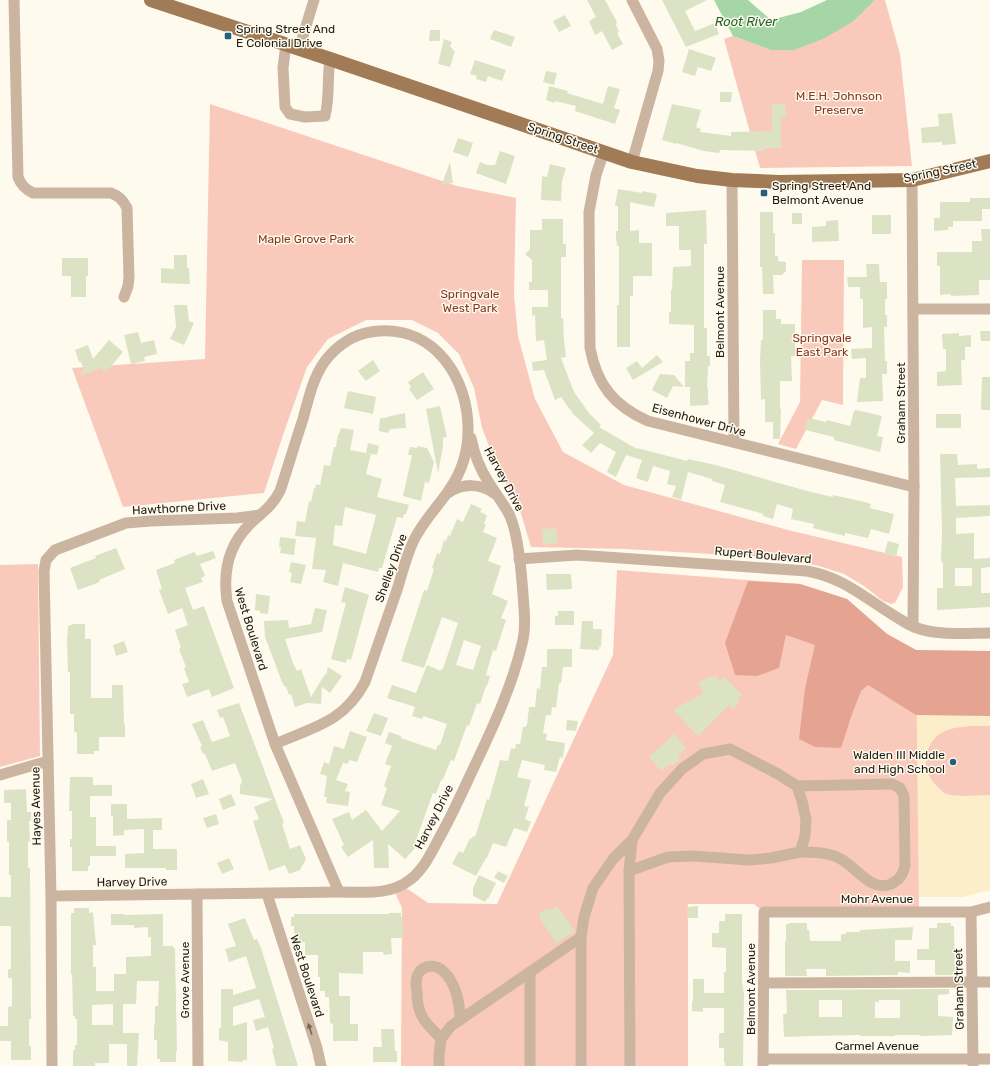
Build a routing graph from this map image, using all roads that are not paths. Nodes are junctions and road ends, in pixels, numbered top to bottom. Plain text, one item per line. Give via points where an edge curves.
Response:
1 (14, 0) edge
2 (151, 0) edge
3 (314, 0) edge
4 (632, 0) edge
5 (292, 47) junction
6 (330, 59) junction
7 (604, 152) junction
8 (990, 161) edge
9 (632, 162) junction
10 (732, 180) junction
11 (912, 180) junction
12 (124, 298) dead end
13 (913, 309) junction
14 (990, 309) edge
15 (432, 346) joint
16 (468, 422) junction
17 (734, 442) junction
18 (914, 487) junction
19 (444, 498) junction
20 (500, 499) junction
21 (260, 515) junction
22 (55, 550) joint
23 (519, 559) junction
24 (913, 626) junction
25 (990, 633) edge
26 (275, 744) junction
27 (48, 761) junction
28 (0, 775) edge
29 (797, 786) junction
30 (632, 840) junction
31 (800, 852) junction
32 (629, 871) junction
33 (339, 892) junction
34 (197, 894) junction
35 (267, 894) junction
36 (51, 896) junction
37 (990, 907) edge
38 (764, 912) joint
39 (971, 912) junction
40 (581, 937) junction
41 (530, 973) junction
42 (972, 982) junction
43 (990, 982) edge
44 (764, 983) junction
45 (460, 1020) junction
46 (441, 1039) junction
47 (990, 1059) edge
48 (763, 1062) edge
49 (973, 1062) edge
50 (52, 1066) edge
51 (198, 1066) edge
52 (321, 1066) edge
53 (439, 1066) edge
54 (530, 1066) edge
55 (580, 1066) edge
56 (630, 1066) edge

1 - 12 street via 18,177 26,190 33,192 111,193 123,201 126,208 128,277
2 - 5 main road, Spring Street
3 - 5 street
4 - 9 street via 655,45 659,61
5 - 6 main road, Spring Street
5 - 6 street via 283,68 284,107 290,114 325,116 328,105
6 - 7 main road, Spring Street
7 - 9 main road, Spring Street
7 - 17 street, Eisenhower Drive via 591,197 589,228 590,348 598,377 616,401 634,415 648,421
8 - 11 main road, Spring Street
9 - 10 main road, Spring Street via 697,176
10 - 11 main road, Spring Street
10 - 17 street, Belmont Avenue
11 - 13 street, Graham Street
13 - 14 street
13 - 18 street, Graham Street
15 - 16 street, Shelley Drive via 451,367 459,382
15 - 21 street, West Boulevard via 413,336 387,330 361,334 338,347 329,356 312,387 280,491 274,503
16 - 19 street, Shelley Drive via 467,449 462,467
16 - 20 street, Harvey Drive via 477,459
17 - 18 street, Eisenhower Drive
18 - 24 street, Graham Street
19 - 20 street via 457,488 469,486 485,488
19 - 26 street, Shelley Drive via 424,522 412,544 359,694 350,705 329,721
20 - 23 street, Harvey Drive via 513,524
21 - 22 street, Hawthorne Drive via 126,523
21 - 26 street, West Boulevard via 240,535 233,547 225,574 225,587 227,601
22 - 27 street, Hayes Avenue via 46,560 44,571
23 - 24 street, Rupert Boulevard via 577,555 807,571 846,584
23 - 33 street, Harvey Drive via 525,615 522,644 497,716 451,815 418,872 402,885 377,893
24 - 25 street, Rupert Boulevard via 932,632
26 - 33 street, West Boulevard
27 - 28 street
27 - 36 street, Hayes Avenue
29 - 30 street via 730,749 704,754 682,769 660,793
29 - 31 street via 806,820
29 - 31 street via 892,784 900,788 904,796 905,865 903,876 897,881 884,886 875,885 838,857 826,853
30 - 32 street
30 - 40 street via 613,859 593,888
31 - 32 street via 750,860 668,857
32 - 56 street
33 - 35 street, Harvey Drive
34 - 35 street, Harvey Drive
34 - 36 street, Harvey Drive
34 - 51 street, Grove Avenue
52 -> 35 street, West Boulevard
36 - 50 street, Hayes Avenue
37 - 39 street, Mohr Avenue
38 - 39 street, Mohr Avenue
38 - 44 street, Belmont Avenue
39 - 42 street, Graham Street
40 - 41 street
40 - 55 street
41 - 45 street
41 - 54 street
42 - 43 street
42 - 44 street
42 - 49 street, Graham Street
44 - 48 street, Belmont Avenue
45 - 46 street via 451,1026
45 - 46 street via 460,1008 452,982 443,970 433,966 426,967 418,974 417,998 421,1015
46 - 53 street
47 - 49 street, Carmel Avenue
48 - 49 street, Carmel Avenue

